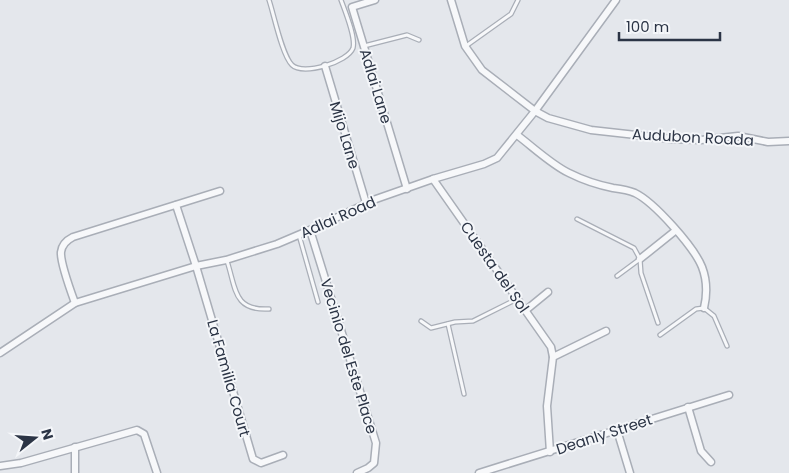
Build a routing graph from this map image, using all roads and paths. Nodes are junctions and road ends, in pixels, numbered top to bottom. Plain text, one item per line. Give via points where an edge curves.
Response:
1 (269, 0) edge
2 (341, 0) edge
3 (376, 0) edge
4 (450, 0) edge
5 (518, 0) edge
6 (616, 0) edge
7 (419, 40) dead end
8 (364, 46) junction
9 (465, 46) junction
10 (325, 66) junction
11 (535, 111) junction
12 (517, 134) junction
13 (789, 141) edge
14 (433, 179) junction
15 (407, 188) junction
16 (220, 191) dead end
17 (366, 204) junction
18 (176, 205) junction
19 (577, 219) dead end
20 (310, 230) junction
21 (675, 231) junction
22 (299, 235) junction
23 (640, 259) junction
24 (226, 260) junction
25 (196, 266) junction
26 (617, 276) dead end
27 (548, 292) dead end
28 (517, 299) junction
29 (318, 302) dead end
30 (75, 303) junction
31 (704, 308) junction
32 (269, 309) dead end
33 (526, 310) junction
34 (421, 321) dead end
35 (658, 323) dead end
36 (448, 324) junction
37 (606, 332) dead end
38 (660, 335) dead end
39 (727, 346) dead end
40 (0, 353) edge
41 (553, 356) junction
42 (464, 394) dead end
43 (728, 396) dead end
44 (688, 407) junction
45 (617, 430) junction
46 (75, 447) junction
47 (550, 452) junction
48 (283, 455) dead end
49 (710, 462) dead end
50 (0, 466) edge
51 (74, 473) edge
52 (157, 473) edge
53 (357, 473) edge
54 (479, 473) edge
55 (630, 473) edge

1 - 10 lane via 291,65 304,70
2 - 10 lane via 354,46 351,52
3 - 8 street, Adlai Lane via 352,8
4 - 9 street, Audubon Roada
5 - 9 lane via 511,14
6 - 11 street, Adlai Road
7 - 8 lane via 407,35
8 - 15 street, Adlai Lane
9 - 11 street, Audubon Roada via 482,70
10 - 17 street, Mijo Lane
11 - 12 street, Adlai Road
11 - 13 street, Audubon Roada via 591,130 672,139 738,136 768,142
12 - 14 street, Adlai Road via 497,158
12 - 21 street via 567,172 646,199
14 - 15 street, Adlai Road
14 - 28 street, Cuesta del Sol
15 - 17 street, Adlai Road
16 - 18 street
17 - 20 street, Adlai Road
18 - 25 street
18 - 30 street via 68,240 63,245 61,256
19 - 23 lane via 634,248
20 - 22 street, Adlai Road
20 - 53 street, Vecinio del Este Place via 376,443 374,463
21 - 23 street
21 - 31 street via 702,267
22 - 24 street, Adlai Road
22 - 29 lane
23 - 26 lane
23 - 35 lane via 641,273
24 - 25 street, Adlai Road
24 - 32 lane via 240,301 254,309
25 - 30 street, Adlai Road
25 - 48 street, La Familia Court via 253,458 261,464
27 - 33 street
28 - 33 street, Cuesta del Sol
28 - 36 lane via 473,321
30 - 40 street, Adlai Road
31 - 38 lane via 696,309
31 - 39 lane via 714,316
33 - 41 street, Cuesta del Sol via 551,347
34 - 36 lane via 431,328
36 - 42 lane
37 - 41 street
41 - 47 street via 547,406
43 - 44 street, Deanly Street
44 - 45 street, Deanly Street
44 - 49 street via 702,451
45 - 47 street, Deanly Street
45 - 55 street
46 - 50 street
46 - 51 street
46 - 52 street via 137,430 144,434
47 - 54 street, Deanly Street

